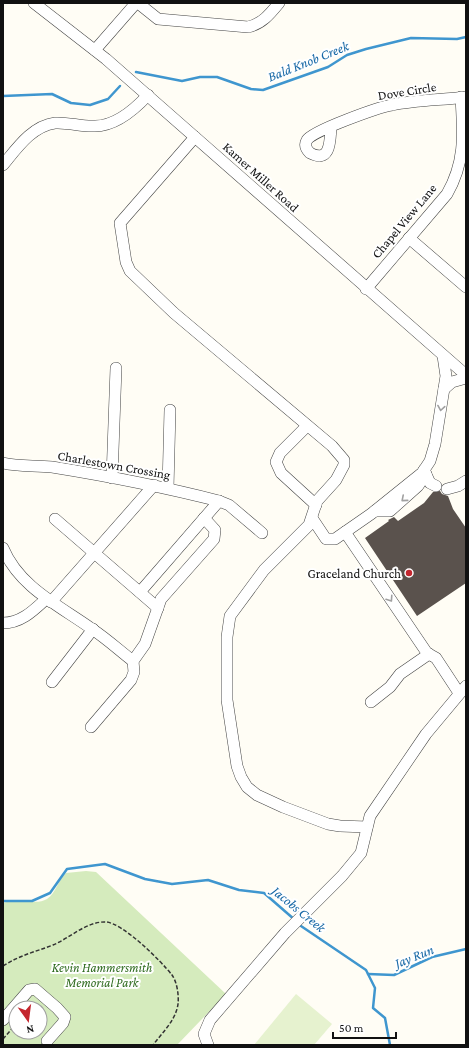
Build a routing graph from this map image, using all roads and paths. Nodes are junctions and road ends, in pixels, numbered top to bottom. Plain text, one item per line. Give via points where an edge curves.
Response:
1 (34, 3) edge
2 (137, 3) edge
3 (279, 3) edge
4 (95, 50) junction
5 (148, 95) junction
6 (464, 97) edge
7 (331, 127) dead end
8 (195, 137) junction
9 (463, 164) edge
10 (3, 165) edge
11 (409, 238) junction
12 (466, 286) edge
13 (366, 289) junction
14 (443, 356) junction
15 (116, 368) dead end
16 (466, 377) edge
17 (444, 388) junction
18 (170, 410) dead end
19 (307, 426) junction
20 (4, 467) edge
21 (425, 472) junction
22 (112, 478) junction
23 (466, 481) edge
24 (154, 485) junction
25 (168, 488) junction
26 (219, 501) junction
27 (314, 510) junction
28 (204, 518) junction
29 (55, 519) dead end
30 (345, 532) junction
31 (262, 533) dead end
32 (4, 554) edge
33 (95, 554) junction
34 (140, 592) junction
35 (48, 600) junction
36 (158, 608) junction
37 (3, 623) edge
38 (93, 629) junction
39 (426, 650) junction
40 (133, 661) junction
41 (52, 682) dead end
42 (462, 689) edge
43 (371, 702) dead end
44 (91, 727) dead end
45 (367, 827) junction
46 (3, 966) edge
47 (3, 1020) edge
48 (47, 1041) dead end
49 (153, 1045) edge
50 (208, 1045) edge

1 - 4 street, Kamer Miller Road
2 - 3 street via 158,19 248,27 256,25
2 - 4 street
4 - 5 street, Kamer Miller Road
5 - 8 street, Kamer Miller Road
5 - 10 street via 138,106 102,126 55,123 41,128 29,135
6 - 7 street, Dove Circle via 393,104
6 - 9 street, Chapel View Lane
8 - 13 street, Kamer Miller Road
8 - 19 street via 120,223 126,262 130,271 174,313
9 - 11 street, Chapel View Lane via 447,194
11 - 12 street
11 - 13 street, Chapel View Lane
13 - 14 street, Kamer Miller Road
14 - 16 street, Kamer Miller Road
14 - 17 street via 446,376
15 - 22 street
16 - 17 street
17 -> 21 street via 435,444
18 - 25 street
19 - 27 street via 280,453 276,462 281,473
19 - 27 street via 340,453 344,460 336,480
20 - 22 street, Charlestown Crossing via 50,467
21 - 23 street via 430,483 442,488 458,486
21 -> 30 street
22 - 24 street, Charlestown Crossing
24 - 25 street, Charlestown Crossing
24 - 33 street
25 - 26 street, Charlestown Crossing
26 - 28 street
26 - 31 street, Charlestown Crossing via 229,505
27 - 30 street via 326,539 335,538
27 - 45 street via 308,525 264,570 230,616 227,637 227,700 234,751 241,777 257,795 328,824
28 - 34 street
28 - 36 street via 215,530 214,538 161,599
29 - 33 street
30 -> 39 street
32 - 35 street via 18,572
33 - 34 street
33 - 35 street
34 - 36 street
35 - 37 street via 31,614 13,623
35 - 38 street
36 - 40 street via 145,644
38 - 40 street
38 - 41 street
39 - 42 street
39 - 43 street via 390,687
40 - 44 street via 134,672 131,680
42 - 45 street via 426,734 370,816
45 - 50 street via 361,853 293,925 210,1020 204,1034
46 - 49 path via 17,957 54,945 95,924 106,922 121,928 172,974 177,986 177,1010
47 - 48 street via 29,990 35,990 65,1017

